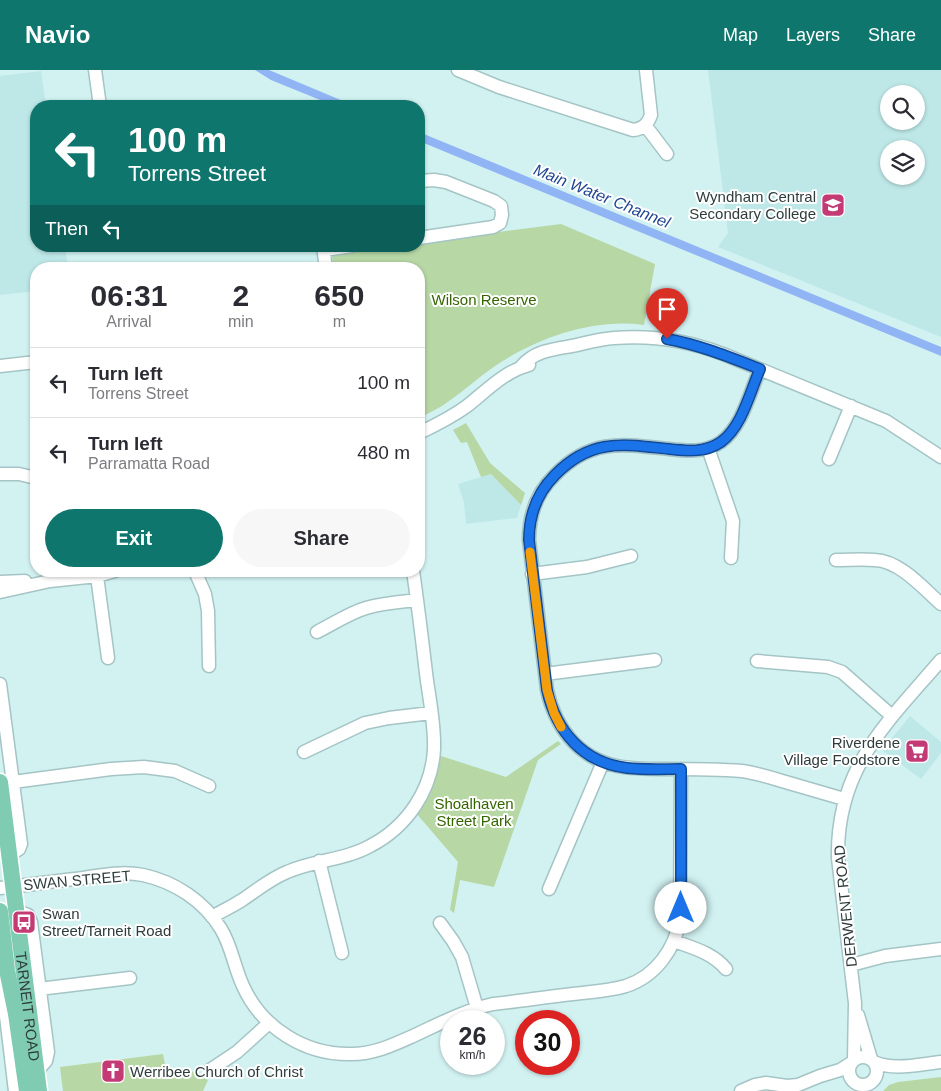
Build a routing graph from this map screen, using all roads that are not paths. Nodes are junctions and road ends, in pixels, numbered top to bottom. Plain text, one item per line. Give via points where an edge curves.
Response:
1 (94, 70) edge
2 (458, 70) edge
3 (646, 70) edge
4 (99, 100) edge
5 (645, 125) junction
6 (667, 154) dead end
7 (425, 180) edge
8 (425, 237) edge
9 (30, 363) edge
10 (0, 366) edge
11 (760, 369) junction
12 (852, 406) junction
13 (425, 430) edge
14 (708, 448) junction
15 (941, 457) edge
16 (829, 460) dead end
17 (0, 474) edge
18 (30, 477) edge
19 (631, 556) dead end
20 (731, 558) dead end
21 (836, 560) dead end
22 (532, 574) junction
23 (88, 577) edge
24 (97, 577) edge
25 (198, 577) edge
26 (415, 577) edge
27 (50, 581) junction
28 (0, 582) edge
29 (0, 592) edge
30 (417, 600) junction
31 (941, 604) edge
32 (317, 632) dead end
33 (108, 658) dead end
34 (654, 660) dead end
35 (756, 661) dead end
36 (940, 664) edge
37 (209, 666) dead end
38 (544, 674) junction
39 (0, 684) edge
40 (431, 713) junction
41 (892, 716) junction
42 (304, 752) dead end
43 (603, 762) junction
44 (681, 769) junction
45 (6, 782) edge
46 (209, 786) dead end
47 (844, 798) junction
48 (319, 861) junction
49 (7, 887) edge
50 (549, 889) dead end
51 (17, 913) junction
52 (1, 918) edge
53 (215, 921) junction
54 (440, 923) dead end
55 (674, 941) junction
56 (941, 949) edge
57 (342, 953) dead end
58 (850, 960) junction
59 (726, 969) dead end
60 (130, 978) dead end
61 (0, 989) edge
62 (39, 989) junction
63 (855, 1003) junction
64 (478, 1008) junction
65 (269, 1023) junction
66 (873, 1060) junction
67 (852, 1062) junction
68 (941, 1062) edge
69 (902, 1066) junction
70 (37, 1070) junction
71 (210, 1070) dead end
72 (830, 1074) junction
73 (856, 1084) edge
74 (873, 1084) edge
75 (15, 1091) edge
76 (27, 1091) edge
77 (39, 1091) edge
78 (741, 1091) edge

1 - 4 street
2 - 5 street via 626,129 637,130
3 - 5 street via 651,111
5 - 6 street
7 - 8 street via 446,182 494,200 502,214 500,223 493,227
9 - 10 street
11 - 12 street
11 - 13 street via 713,350 667,339 614,338 536,354 467,405
11 - 14 street via 736,426 726,438
12 - 15 street via 886,421
12 - 16 street
14 - 20 street via 733,520
14 - 22 street via 689,451 613,445 584,454 567,464 546,485 532,512 529,540
17 - 18 street
19 - 22 street via 587,567
21 - 31 street via 876,560 891,564
22 - 38 street
23 - 27 street
24 - 33 street
25 - 37 street via 208,611
26 - 30 street
27 - 28 street
27 - 29 street
30 - 32 street via 365,608
30 - 40 street
34 - 38 street
35 - 41 street via 828,667 842,672
36 - 41 street, DERWENT ROAD
38 - 43 street via 550,703 562,728 580,748
39 - 45 street, TARNEIT ROAD
40 - 42 street via 365,723
40 - 48 street via 433,758 424,788 412,811 392,832 369,847
41 - 47 street, DERWENT ROAD via 871,742
43 - 44 street via 626,768
43 - 50 street
44 - 47 street via 751,772
44 - 55 street, SWAN STREET via 681,908
45 - 46 street via 144,767 175,771
45 - 49 main road, TARNEIT ROAD
47 - 58 street, DERWENT ROAD via 838,858
48 - 53 street via 275,878
48 - 57 street
49 - 51 main road, TARNEIT ROAD
49 - 53 street, SWAN STREET via 116,874 141,875 182,890
51 - 52 street
51 - 62 street, TARNEIT ROAD via 24,913 30,918
51 - 70 main road, TARNEIT ROAD
52 - 76 main road, TARNEIT ROAD
53 - 65 street, SWAN STREET via 229,945 246,993
54 - 64 street via 462,957
55 - 59 street via 709,955
55 - 64 street, SWAN STREET via 654,970 625,986
56 - 58 street
58 - 63 street, DERWENT ROAD
60 - 62 street
61 - 75 street
62 - 70 street, TARNEIT ROAD via 48,1052 46,1061
63 - 66 street, DERWENT ROAD
63 - 67 street, DERWENT ROAD
64 - 65 street, SWAN STREET via 384,1048 354,1054 304,1046
65 - 71 street via 238,1052
66 - 67 street via 862,1056
66 - 69 street via 882,1065
66 - 74 street via 877,1070
67 - 72 street
67 - 73 street via 849,1072
68 - 69 street
69 - 74 street via 884,1073
70 - 77 main road, TARNEIT ROAD
72 - 73 street via 840,1075
72 - 78 street via 798,1085 760,1084
73 - 74 street

